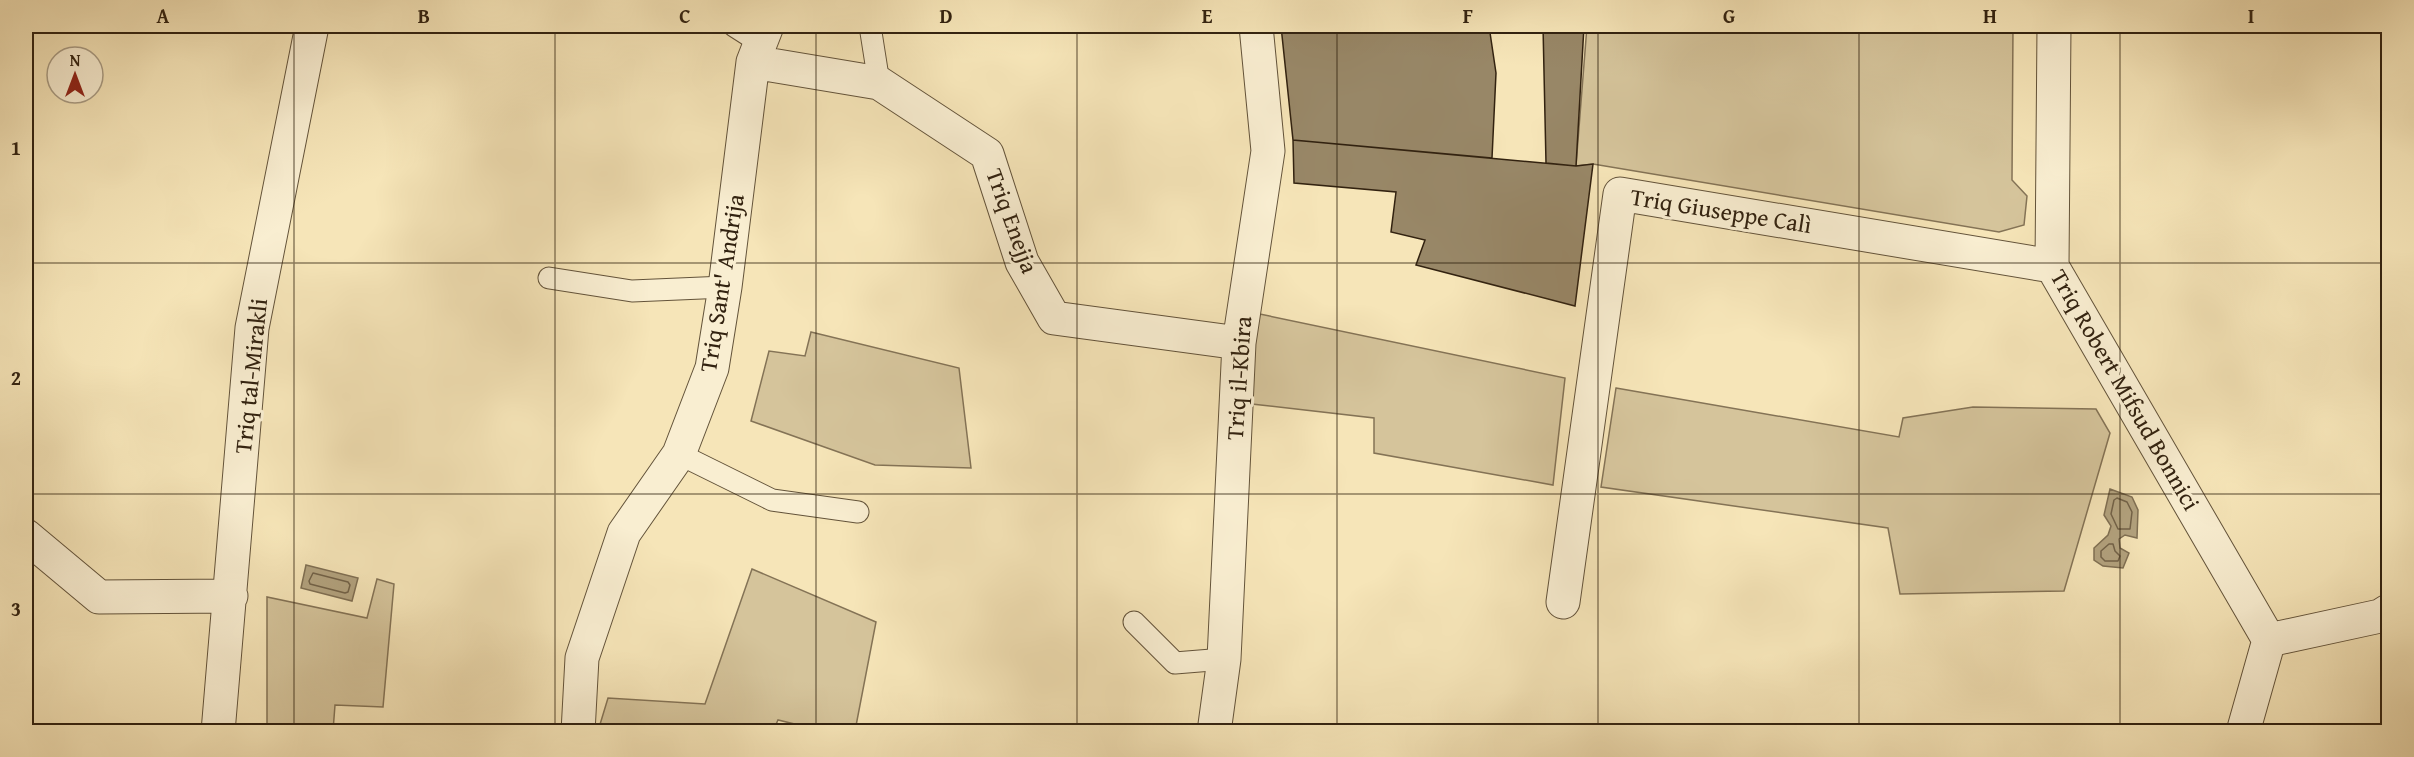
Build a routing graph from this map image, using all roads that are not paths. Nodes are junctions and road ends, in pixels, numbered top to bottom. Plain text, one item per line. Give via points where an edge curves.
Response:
1 (312, 26) edge
2 (870, 26) edge
3 (1256, 26) edge
4 (2054, 26) edge
5 (753, 39) edge
6 (879, 83) junction
7 (2052, 266) junction
8 (549, 278) dead end
9 (725, 287) junction
10 (1239, 343) junction
11 (679, 454) junction
12 (858, 512) dead end
13 (26, 536) edge
14 (231, 596) junction
15 (1563, 602) dead end
16 (2388, 611) edge
17 (1134, 622) dead end
18 (2269, 640) junction
19 (1224, 659) junction
20 (218, 732) edge
21 (578, 732) edge
22 (1214, 732) edge
23 (2243, 732) edge

1 - 14 street, Triq tal-Mirakli via 252,327
2 - 6 lane
3 - 10 street, Triq il-Kbira via 1268,151
4 - 7 street, Triq Robert Mifsud Bonnici
5 - 6 street, Triq Enejja
5 - 9 street, Triq Sant' Andrija
6 - 10 street, Triq Enejja via 987,154 1022,261 1054,318
7 - 15 street, Triq Giuseppe Calì via 1620,194
7 - 18 street, Triq Robert Mifsud Bonnici
8 - 9 lane via 632,291
9 - 11 street, Triq Sant' Andrija via 712,368
10 - 19 street, Triq il-Kbira
11 - 12 lane via 772,500
11 - 21 street, Triq Sant' Andrija via 624,533 582,658
13 - 14 street via 99,597
14 - 20 street, Triq tal-Mirakli
16 - 18 street
17 - 19 lane via 1175,663
18 - 23 street
19 - 22 street, Triq il-Kbira

